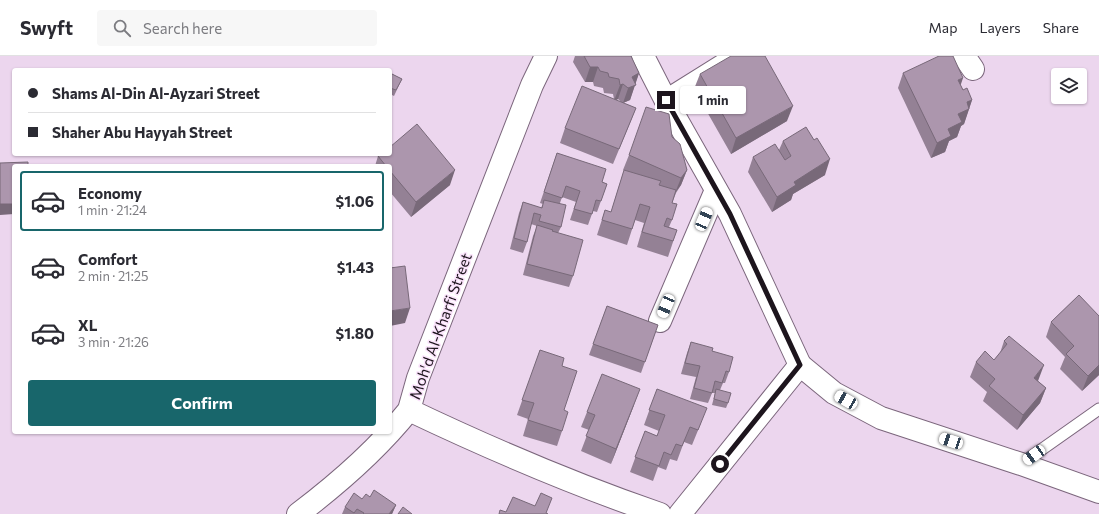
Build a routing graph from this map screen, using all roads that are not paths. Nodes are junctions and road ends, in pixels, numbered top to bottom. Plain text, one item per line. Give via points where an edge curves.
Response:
1 (546, 56) edge
2 (643, 56) edge
3 (738, 56) edge
4 (666, 100) junction
5 (716, 190) junction
6 (660, 321) dead end
7 (800, 365) junction
8 (1099, 409) edge
9 (409, 410) junction
10 (392, 431) edge
11 (390, 434) edge
12 (1021, 464) junction
13 (1099, 492) edge
14 (298, 514) edge
15 (660, 514) edge
16 (680, 514) edge

1 - 9 street, Moh'd Al-Kharfi Street via 532,85 418,378
2 - 4 street
3 - 4 street
4 - 5 street
5 - 6 street
5 - 7 street via 730,214
7 - 12 street via 834,393 881,418
7 - 16 street
8 - 12 lane
9 - 10 street
9 - 15 street, Moh'd Al-Kharfi Street via 478,442
11 - 14 street via 332,489
12 - 13 street

